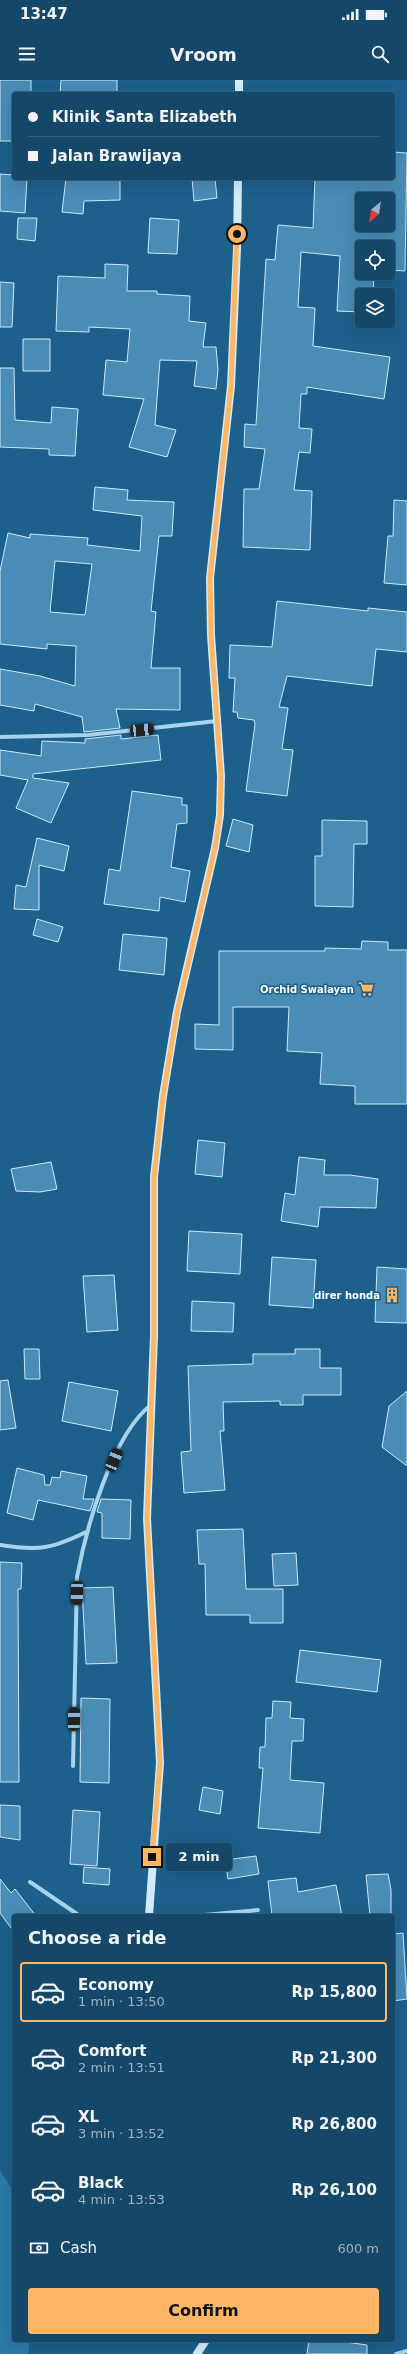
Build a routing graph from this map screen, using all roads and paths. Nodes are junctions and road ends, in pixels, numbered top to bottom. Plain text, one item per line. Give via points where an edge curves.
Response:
1 (239, 80) edge
2 (239, 92) edge
3 (238, 180) edge
4 (217, 721) junction
5 (0, 737) edge
6 (152, 1404) junction
7 (88, 1531) junction
8 (0, 1545) edge
9 (73, 1766) dead end
10 (30, 1882) dead end
11 (258, 1910) dead end
12 (77, 1914) edge
13 (149, 1914) edge
14 (215, 1914) edge
15 (205, 2342) edge
16 (407, 2351) edge
17 (198, 2354) edge
18 (396, 2354) edge

1 - 2 street
3 - 4 street via 231,386 210,578
4 - 5 street via 88,735
4 - 6 street via 221,776 220,815 215,848 176,1018 163,1096 155,1170
6 - 7 street via 132,1424 119,1447 93,1510
6 - 13 street via 147,1518 160,1763
7 - 8 street via 59,1545 27,1549
7 - 9 street via 77,1577
10 - 12 street
11 - 14 street
15 - 17 street
16 - 18 street

